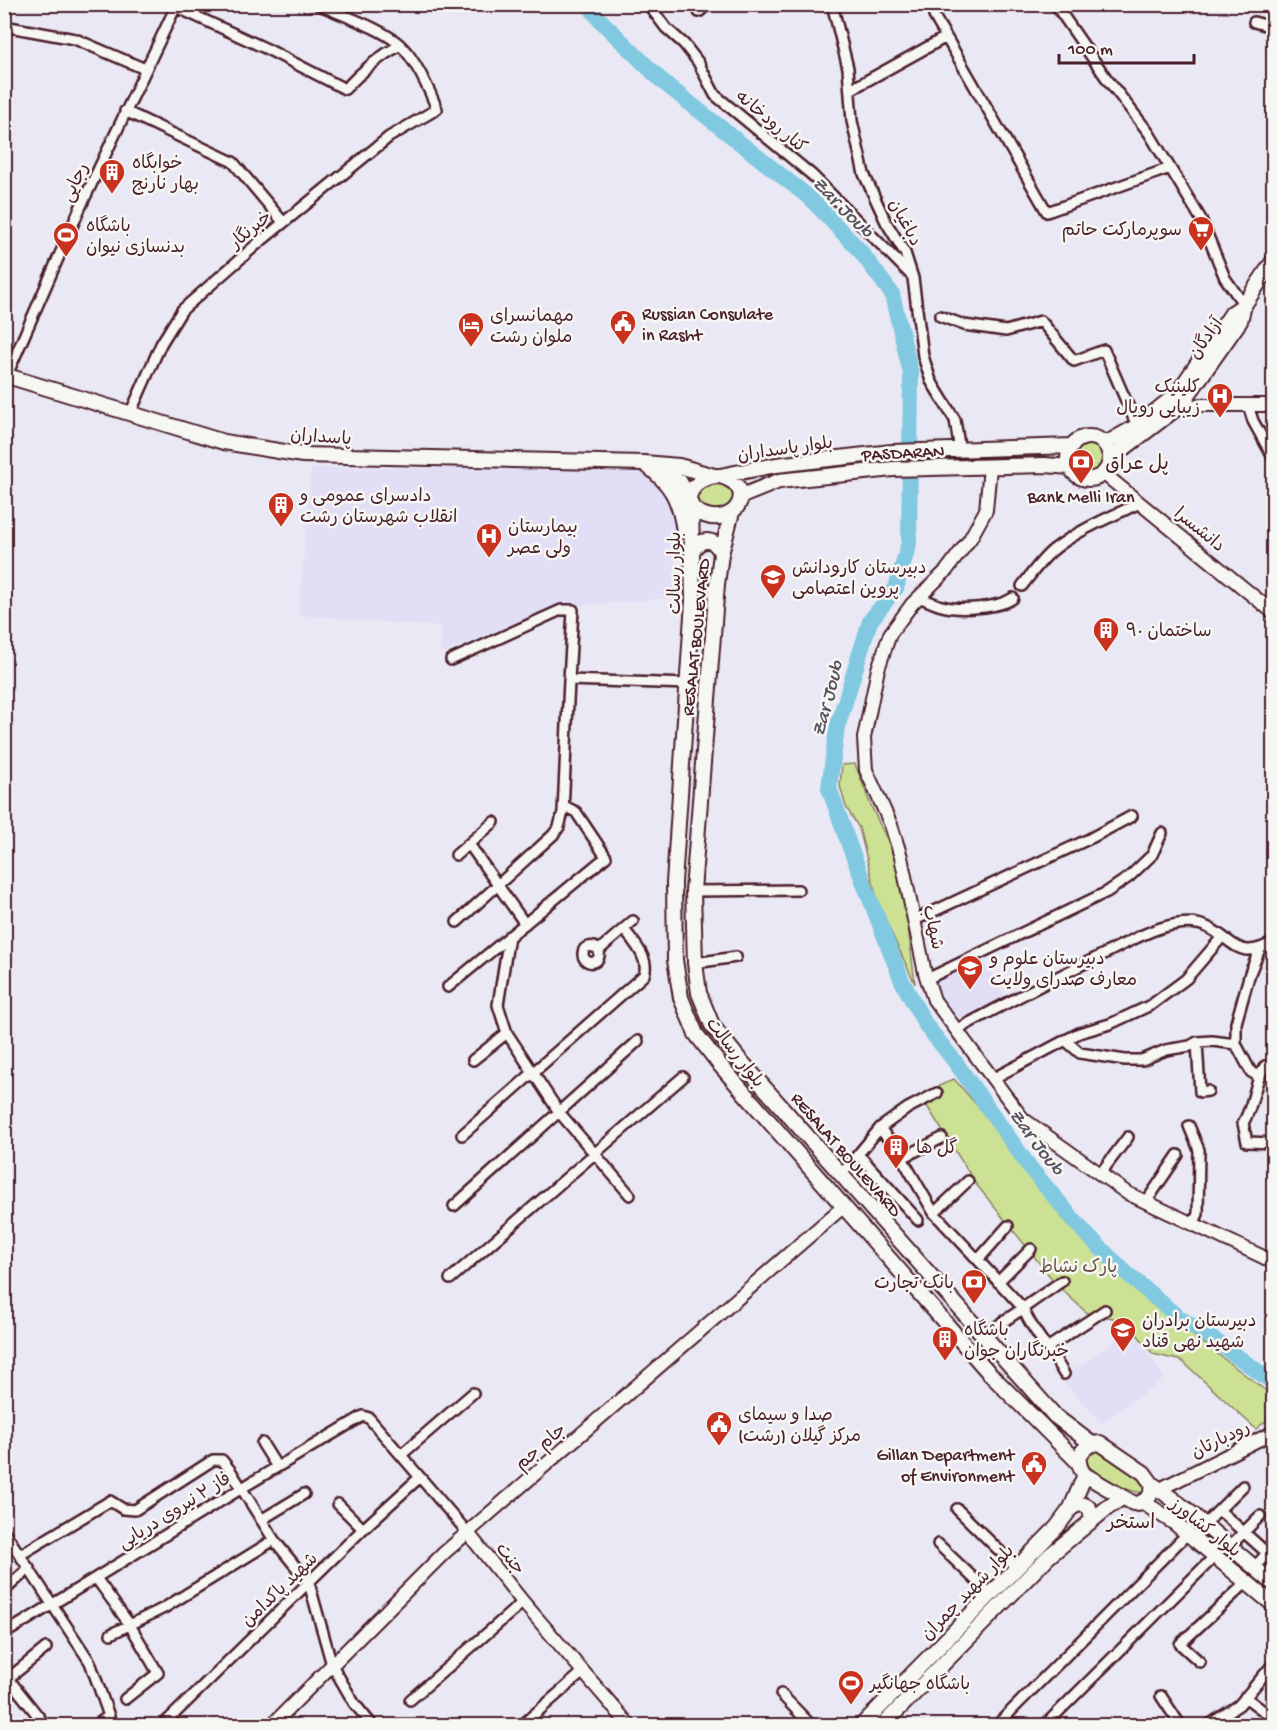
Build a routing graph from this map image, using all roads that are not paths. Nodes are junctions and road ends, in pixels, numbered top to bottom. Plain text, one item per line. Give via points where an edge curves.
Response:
1 (317, 4) edge
2 (648, 4) edge
3 (708, 4) edge
4 (832, 4) edge
5 (1055, 4) edge
6 (177, 6) edge
7 (699, 12) dead end
8 (934, 16) dead end
9 (1254, 22) dead end
10 (1265, 25) dead end
11 (4, 26) edge
12 (946, 37) junction
13 (400, 45) junction
14 (146, 69) junction
15 (850, 90) junction
16 (125, 111) junction
17 (1170, 168) junction
18 (283, 222) junction
19 (1274, 260) edge
20 (913, 278) junction
21 (1244, 305) junction
22 (940, 316) dead end
23 (5, 373) edge
24 (1188, 395) junction
25 (1202, 405) junction
26 (1248, 405) junction
27 (1274, 405) edge
28 (1177, 408) junction
29 (130, 414) junction
30 (1137, 426) junction
31 (1105, 444) junction
32 (1072, 446) junction
33 (960, 451) junction
34 (892, 452) joint
35 (1110, 459) junction
36 (1274, 459) edge
37 (644, 463) junction
38 (990, 467) junction
39 (1070, 467) junction
40 (1103, 473) junction
41 (717, 476) junction
42 (742, 496) junction
43 (690, 501) junction
44 (1140, 503) junction
45 (732, 512) junction
46 (693, 550) junction
47 (721, 554) junction
48 (1022, 586) dead end
49 (920, 597) junction
50 (1013, 598) dead end
51 (693, 601) junction
52 (1274, 613) edge
53 (451, 660) dead end
54 (569, 680) junction
55 (688, 684) junction
56 (564, 806) junction
57 (1132, 816) dead end
58 (494, 822) dead end
59 (1162, 832) dead end
60 (469, 844) junction
61 (456, 855) dead end
62 (498, 885) junction
63 (798, 890) dead end
64 (693, 891) junction
65 (915, 920) junction
66 (633, 921) dead end
67 (457, 922) dead end
68 (525, 924) junction
69 (624, 929) junction
70 (508, 936) junction
71 (1222, 937) junction
72 (1274, 942) edge
73 (1260, 949) junction
74 (599, 950) dead end
75 (736, 957) dead end
76 (695, 963) junction
77 (927, 979) junction
78 (448, 987) dead end
79 (956, 1030) junction
80 (507, 1033) junction
81 (1065, 1040) junction
82 (638, 1041) dead end
83 (1197, 1042) junction
84 (1236, 1044) junction
85 (473, 1060) dead end
86 (1274, 1066) edge
87 (533, 1072) junction
88 (1258, 1076) junction
89 (683, 1077) dead end
90 (992, 1079) junction
91 (1208, 1091) dead end
92 (938, 1093) dead end
93 (559, 1112) junction
94 (1189, 1126) dead end
95 (880, 1128) junction
96 (462, 1135) dead end
97 (1128, 1137) dead end
98 (942, 1138) dead end
99 (1274, 1143) edge
100 (858, 1154) junction
101 (595, 1155) junction
102 (1178, 1155) dead end
103 (902, 1158) junction
104 (1100, 1174) junction
105 (841, 1175) junction
106 (968, 1181) dead end
107 (630, 1195) dead end
108 (1146, 1202) junction
109 (454, 1206) dead end
110 (844, 1206) junction
111 (934, 1213) junction
112 (918, 1220) dead end
113 (1193, 1224) junction
114 (1008, 1226) dead end
115 (1030, 1249) dead end
116 (978, 1260) junction
117 (1274, 1263) edge
118 (450, 1279) dead end
119 (1062, 1281) dead end
120 (998, 1282) junction
121 (1023, 1308) junction
122 (960, 1310) junction
123 (1105, 1310) dead end
124 (945, 1322) junction
125 (983, 1336) junction
126 (1047, 1348) junction
127 (1064, 1374) dead end
128 (473, 1393) dead end
129 (363, 1416) joint
130 (1055, 1416) junction
131 (1043, 1428) junction
132 (1274, 1432) edge
133 (262, 1443) dead end
134 (1092, 1444) junction
135 (401, 1455) junction
136 (277, 1467) junction
137 (1082, 1469) junction
138 (420, 1478) junction
139 (1181, 1478) junction
140 (1156, 1486) junction
141 (1243, 1486) dead end
142 (242, 1488) junction
143 (304, 1494) dead end
144 (1122, 1498) junction
145 (1144, 1503) junction
146 (338, 1504) dead end
147 (1071, 1508) junction
148 (1184, 1508) junction
149 (957, 1509) dead end
150 (1219, 1510) junction
151 (1260, 1516) dead end
152 (261, 1520) junction
153 (1091, 1520) junction
154 (1204, 1525) junction
155 (363, 1529) junction
156 (4, 1531) edge
157 (468, 1533) junction
158 (1188, 1533) junction
159 (1244, 1533) junction
160 (274, 1540) junction
161 (7, 1541) edge
162 (938, 1544) dead end
163 (1230, 1547) junction
164 (20, 1555) junction
165 (1215, 1556) junction
166 (1016, 1567) junction
167 (29, 1568) junction
168 (1254, 1568) junction
169 (96, 1578) junction
170 (1247, 1582) junction
171 (309, 1583) junction
172 (1274, 1584) edge
173 (4, 1591) edge
174 (990, 1594) junction
175 (523, 1602) junction
176 (54, 1604) junction
177 (1274, 1605) edge
178 (130, 1625) junction
179 (4, 1634) edge
180 (111, 1634) dead end
181 (46, 1648) dead end
182 (1200, 1662) dead end
183 (1274, 1663) edge
184 (332, 1665) junction
185 (583, 1672) junction
186 (7, 1676) edge
187 (781, 1695) dead end
188 (1161, 1696) dead end
189 (1245, 1697) junction
190 (124, 1699) dead end
191 (410, 1700) dead end
192 (1274, 1719) edge
193 (46, 1725) edge
194 (96, 1725) edge
195 (162, 1725) edge
196 (271, 1725) edge
197 (373, 1725) edge
198 (521, 1725) edge
199 (630, 1725) edge
200 (812, 1725) edge
201 (861, 1725) edge
202 (882, 1725) edge
203 (996, 1725) edge
204 (1044, 1725) edge
205 (1181, 1725) edge
206 (1207, 1725) edge

1 - 13 street
2 - 20 street, کنار رودخانه via 698,62 716,95 812,175
3 - 7 street
4 - 15 street, دباغیان
5 - 17 street
6 - 13 street via 345,89
6 - 14 street, رجایی
8 - 12 street
9 - 10 street
11 - 14 street via 75,39
12 - 15 street
12 - 17 street via 1047,212
13 - 18 street, خبرنگار via 428,86 437,109 389,136
14 - 16 street, رجایی
15 - 20 street, دباغیان via 852,121 864,174 886,222 906,253
16 - 18 street via 233,162
16 - 23 street, رجایی
17 - 21 street via 1201,219 1225,278
18 - 29 street, خبرنگار via 182,310 161,344
19 - 21 main road, آزادگان
20 - 33 street, دباغیان via 923,356 931,381 955,420
21 - 24 main road, آزادگان via 1240,321
21 - 30 main road, آزادگان via 1232,313 1177,394
22 - 30 street via 964,325 1006,331 1041,321 1074,361 1104,350
23 - 29 main road, پاسداران
24 - 25 street via 1191,402
24 - 28 main road, آزادگان
25 - 26 street
25 - 28 street
26 - 27 street
26 - 36 street
28 - 35 main road, آزادگان
29 - 37 main road, پاسداران via 224,442 303,455
30 - 31 main road, آزادگان
31 - 32 main road via 1090,437
31 - 35 main road
32 - 33 main road, PASDARAN
32 - 39 main road via 1068,456
33 - 34 main road, PASDARAN
34 - 41 main road, بلوار پاسداران
35 - 40 main road
37 - 41 main road, پاسداران via 679,466
37 - 43 main road via 664,470 680,482
37 - 51 main road via 668,483 677,498 684,532 687,584
38 - 39 main road, PASDARAN
38 - 42 main road, PASDARAN via 893,469 779,481
38 - 49 street, شهاب via 986,510 946,572
39 - 40 main road via 1088,479
40 - 44 street, دانشسرا
41 - 42 main road via 736,484
41 - 43 main road via 694,485
42 - 45 main road
43 - 45 main road via 700,513 711,517
43 - 46 main road, بلوار رسالت
44 - 48 street via 1053,550
44 - 52 street, دانشسرا
45 - 47 main road, RESALAT BOULEVARD
46 - 47 main road via 698,543 713,541
46 - 51 main road, بلوار رسالت
47 - 64 main road, RESALAT BOULEVARD via 707,684
49 - 50 street via 945,607 968,608 1005,603
49 - 65 street, شهاب via 891,634 878,669 863,754 902,856
51 - 55 main road, بلوار رسالت
53 - 54 street via 561,610 573,610
54 - 55 street
54 - 56 street
55 - 110 main road, بلوار رسالت via 674,883 675,960 681,998 696,1034 720,1065
56 - 62 street via 556,831
56 - 68 street via 576,812 606,857
57 - 65 street
58 - 60 street
59 - 77 street via 1152,855 1130,877 1107,892
60 - 61 street
60 - 62 street
62 - 67 street
62 - 68 street
63 - 64 street
64 - 76 main road, RESALAT BOULEVARD
65 - 77 street, شهاب
66 - 69 street
68 - 70 street
69 - 74 street
69 - 87 street via 644,958 644,975
70 - 78 street
70 - 80 street via 498,1005
71 - 73 street via 1242,949
71 - 79 street via 1208,927 1189,922 1164,927 1038,986
71 - 81 street via 1186,978 1151,1005
72 - 73 street
73 - 84 street via 1236,1023
75 - 76 street
76 - 105 main road, RESALAT BOULEVARD via 699,993 712,1025
77 - 79 street, شهاب via 934,1000
79 - 90 street, شهاب
80 - 85 street
80 - 87 street
81 - 83 street via 1080,1053 1125,1060 1142,1060
81 - 90 street
82 - 93 street
83 - 84 street
83 - 91 street via 1200,1092
84 - 88 street via 1251,1072
86 - 88 street via 1265,1066
87 - 93 street
87 - 96 street
88 - 99 street via 1251,1110 1243,1123 1247,1142
89 - 101 street
90 - 104 street, شهاب via 1023,1119
92 - 95 street
93 - 101 street
93 - 109 street
94 - 113 street via 1199,1150 1198,1214
95 - 100 street
95 - 103 street
97 - 104 street
98 - 103 street
100 - 105 street
100 - 112 street
101 - 107 street
101 - 118 street
102 - 108 street
103 - 111 street
104 - 108 street, شهاب
105 - 122 main road, RESALAT BOULEVARD
106 - 111 street
108 - 113 street, شهاب
110 - 124 main road, بلوار رسالت
110 - 157 street, جام جم
111 - 116 street
113 - 117 street, شهاب
114 - 116 street
115 - 120 street
116 - 120 street
119 - 121 street
120 - 121 street
121 - 125 street
121 - 126 street
122 - 124 main road
122 - 125 main road, RESALAT BOULEVARD
123 - 126 street
124 - 131 main road, بلوار رسالت
125 - 130 main road, RESALAT BOULEVARD
126 - 127 street
128 - 135 street
129 - 135 street, جنت
129 - 136 street, فاز ۲ نیروی دریایی
130 - 131 main road via 1052,1428
130 - 134 main road, RESALAT BOULEVARD
131 - 137 main road, بلوار رسالت
132 - 139 street, رودبارتان
133 - 136 street
134 - 137 main road, بلوار شهید چمران via 1080,1454
134 - 140 main road, بلوار کشاورز via 1100,1443 1144,1473
135 - 138 street, جنت
136 - 142 street, فاز ۲ نیروی دریایی
137 - 144 main road, بلوار رسالت
137 - 147 main road, بلوار شهید چمران
138 - 155 street, شهید پاکدامن
138 - 157 street, جنت
139 - 140 street, رودبارتان
139 - 148 street via 1179,1498
140 - 145 main road
140 - 148 main road, بلوار کشاورز
141 - 150 street
142 - 152 street
142 - 164 street via 222,1460 213,1460 135,1510 123,1509 110,1501
142 - 169 street, فاز ۲ نیروی دریایی
143 - 152 street
144 - 145 main road, بلوار رسالت
144 - 153 main road, بلوار شهید چمران
145 - 158 main road, بلوار کشاورز
146 - 155 street
147 - 153 main road via 1077,1504 1089,1507
147 - 166 main road, بلوار شهید چمران
148 - 154 main road, بلوار کشاورز
149 - 166 street
150 - 154 street
150 - 159 street
151 - 159 street
152 - 160 street
153 - 202 main road, بلوار شهید چمران via 1049,1556
154 - 163 main road, بلوار کشاورز
155 - 171 street, شهید پاکدامن
156 - 161 street
157 - 175 street, جنت
157 - 184 street, جام جم
158 - 165 main road, بلوار کشاورز
158 - 203 street
159 - 163 street
159 - 168 street via 1267,1553
160 - 171 street
160 - 178 street
161 - 164 street
162 - 174 street
163 - 168 main road, بلوار کشاورز
164 - 167 street
165 - 170 main road, بلوار کشاورز
165 - 204 street
166 - 174 main road, بلوار شهید چمران
167 - 173 street
167 - 176 street
168 - 172 main road, بلوار کشاورز
169 - 176 street, فاز ۲ نیروی دریایی
169 - 178 street
170 - 177 main road, بلوار کشاورز
170 - 182 street via 1180,1644
171 - 184 street
171 - 195 street, شهید پاکدامن
174 - 201 main road, بلوار شهید چمران
175 - 185 street, جنت
175 - 191 street
176 - 179 street, فاز ۲ نیروی دریایی
176 - 194 street via 90,1662 105,1703 109,1716
178 - 180 street
178 - 190 street via 158,1673
181 - 186 street
183 - 189 street
184 - 196 street, جام جم
184 - 197 street via 354,1703
185 - 198 street
185 - 199 street, جنت
186 - 193 street
187 - 200 street
188 - 205 street
189 - 192 street
189 - 206 street

